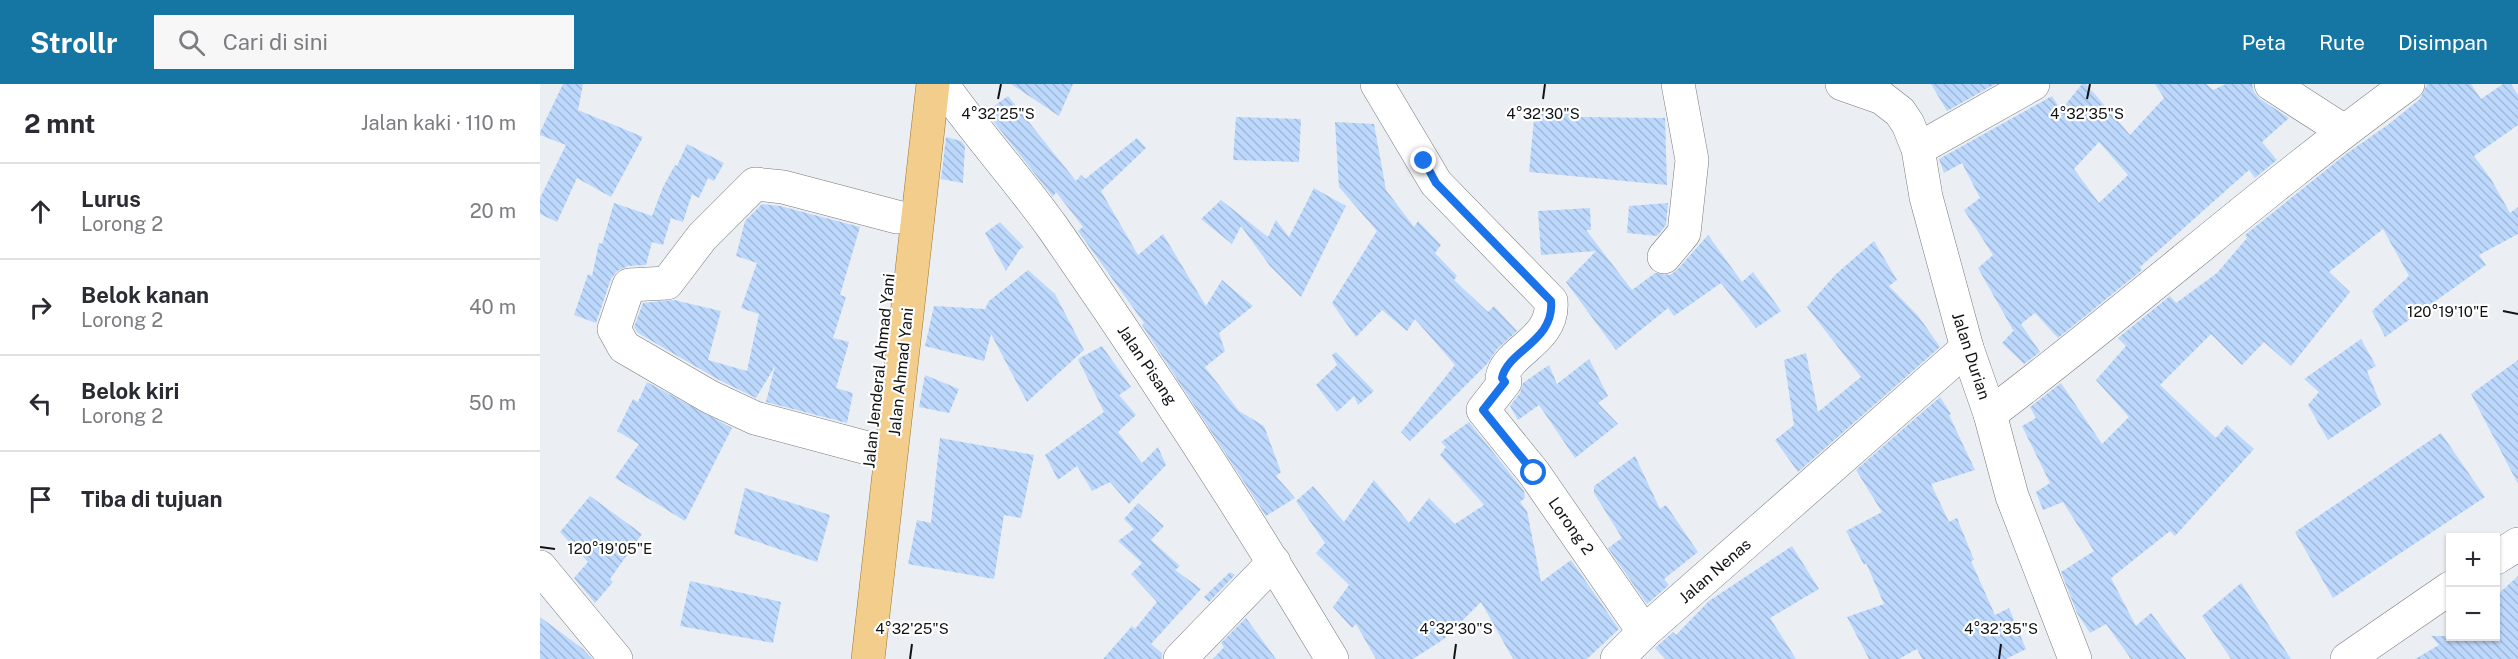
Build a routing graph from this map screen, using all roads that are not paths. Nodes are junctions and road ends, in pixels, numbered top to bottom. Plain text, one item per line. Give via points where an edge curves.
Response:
1 (912, 84) edge
2 (933, 84) edge
3 (942, 84) edge
4 (1377, 84) edge
5 (1678, 84) edge
6 (1842, 84) edge
7 (2033, 84) edge
8 (2271, 84) edge
9 (2408, 84) edge
10 (1883, 91) edge
11 (2344, 131) junction
12 (1918, 149) junction
13 (897, 217) junction
14 (1664, 257) dead end
15 (1967, 348) junction
16 (1990, 414) junction
17 (871, 449) junction
18 (2518, 543) edge
19 (2500, 555) edge
20 (1274, 562) junction
21 (540, 567) edge
22 (2446, 591) edge
23 (1644, 632) junction
24 (616, 659) edge
25 (848, 659) edge
26 (868, 659) edge
27 (1180, 659) edge
28 (1332, 659) edge
29 (1617, 659) edge
30 (2075, 659) edge
31 (2347, 659) edge

1 - 13 main road, Jalan Jenderal Ahmad Yani
2 - 26 main road, Jalan Ahmad Yani
3 - 20 street, Jalan Pisang via 1052,227 1216,468
4 - 23 street, Lorong 2 via 1436,183 1551,301 1550,318 1534,342 1505,370 1505,382 1483,410 1534,473
5 - 14 street via 1692,160 1684,233
6 - 10 street, Jalan Durian
7 - 12 street
8 - 11 street
9 - 11 street
10 - 12 street, Jalan Durian via 1900,112
11 - 16 street
12 - 15 street, Jalan Durian via 1926,197
13 - 17 main road, Jalan Jenderal Ahmad Yani
13 - 17 street via 783,187 755,184 702,237 667,283 630,285 614,329 624,347 710,397 755,418
15 - 16 street, Jalan Durian
15 - 23 street, Jalan Nenas
16 - 30 street, Jalan Durian via 2012,496
17 - 25 main road, Jalan Jenderal Ahmad Yani
18 - 19 street
20 - 27 street
20 - 28 street, Jalan Pisang
21 - 24 street
22 - 31 street
23 - 29 street, Jalan Nenas

